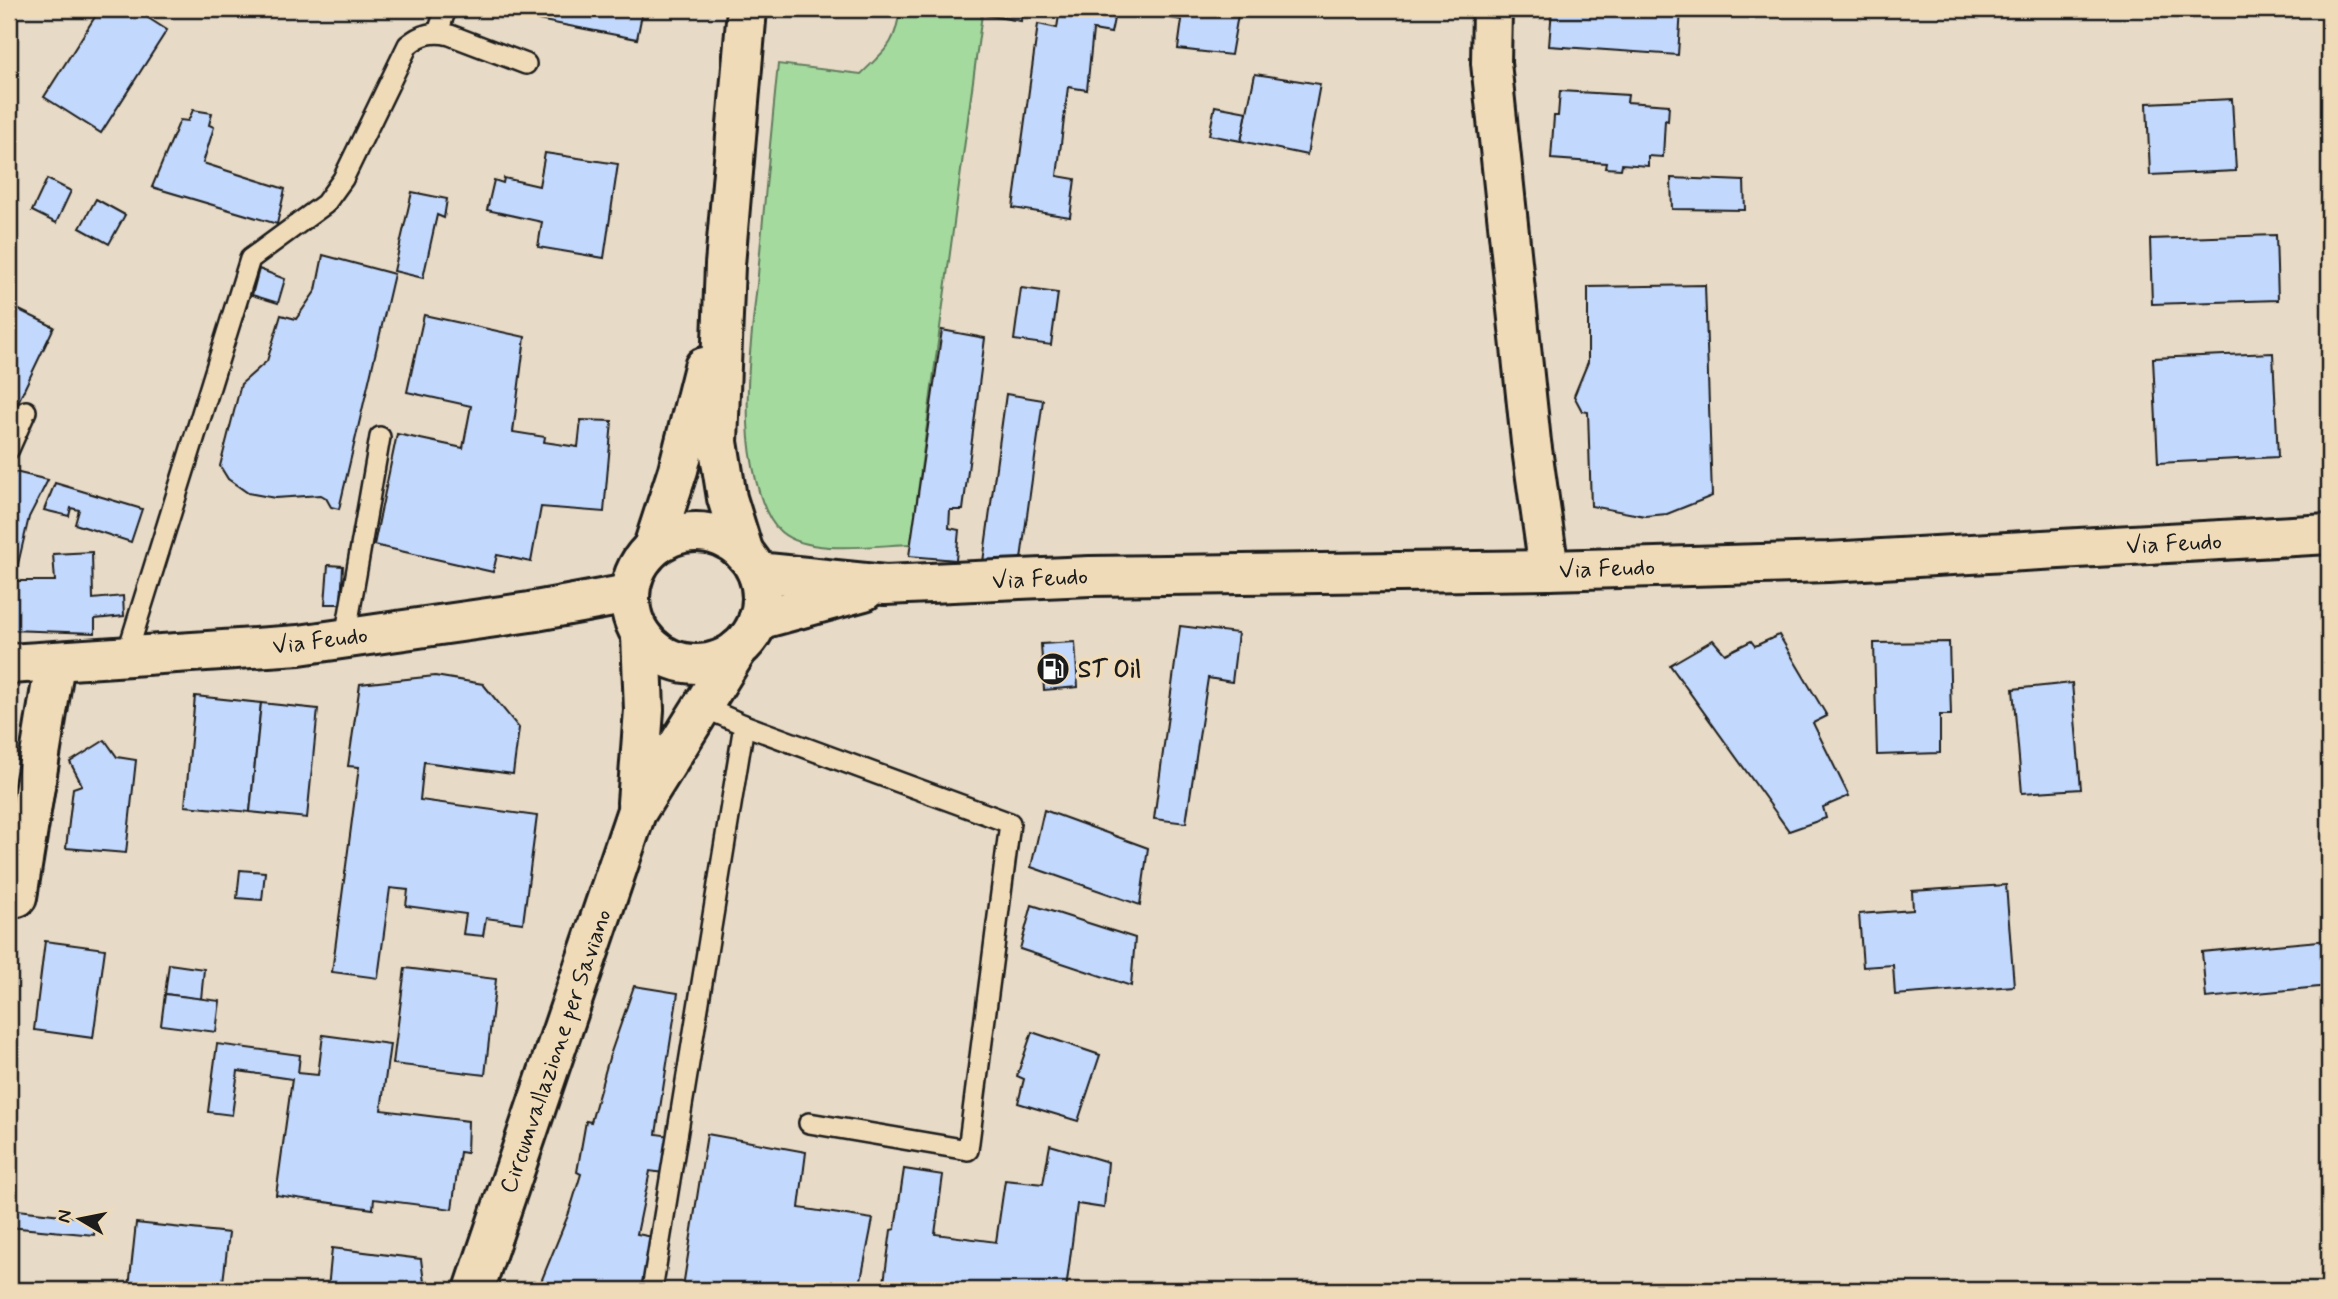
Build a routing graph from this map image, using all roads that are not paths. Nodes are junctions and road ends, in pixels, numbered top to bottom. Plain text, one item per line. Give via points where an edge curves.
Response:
1 (446, 9) edge
2 (747, 9) edge
3 (1492, 9) edge
4 (438, 32) junction
5 (526, 64) dead end
6 (725, 265) junction
7 (26, 411) dead end
8 (380, 437) dead end
9 (9, 449) edge
10 (2329, 534) edge
11 (653, 547) junction
12 (751, 562) junction
13 (1549, 569) junction
14 (885, 585) junction
15 (629, 594) junction
16 (748, 634) junction
17 (641, 635) junction
18 (345, 638) junction
19 (126, 657) junction
20 (55, 663) junction
21 (9, 664) edge
22 (701, 706) junction
23 (744, 725) junction
24 (636, 813) junction
25 (17, 897) dead end
26 (809, 1123) dead end
27 (474, 1290) edge
28 (652, 1290) edge

1 - 4 lane
2 - 6 street
3 - 13 street via 1491,63
4 - 5 lane
4 - 19 lane via 418,36 408,45 343,179 325,204 250,259
6 - 11 street via 689,431
6 - 12 street via 718,442 727,498
7 - 9 lane
8 - 18 lane
10 - 13 street, Via Feudo via 1828,562
11 - 12 street via 690,531 710,533 729,540
11 - 15 street via 640,560
12 - 14 street, Via Feudo
12 - 16 street via 761,596
13 - 14 street, Via Feudo via 1104,575
14 - 16 street, Via Feudo
15 - 17 street
15 - 18 street, Via Feudo
16 - 17 street via 719,661 697,664 675,662
16 - 22 street, Circumvallazione per Saviano
17 - 24 street, Circumvallazione per Saviano via 644,710
18 - 19 street, Via Feudo
19 - 20 street, Via Feudo
20 - 21 street, Via Feudo
20 - 25 street
22 - 23 lane
22 - 24 street, Circumvallazione per Saviano
23 - 26 lane via 1010,823 968,1150
23 - 28 lane
24 - 27 street, Circumvallazione per Saviano

